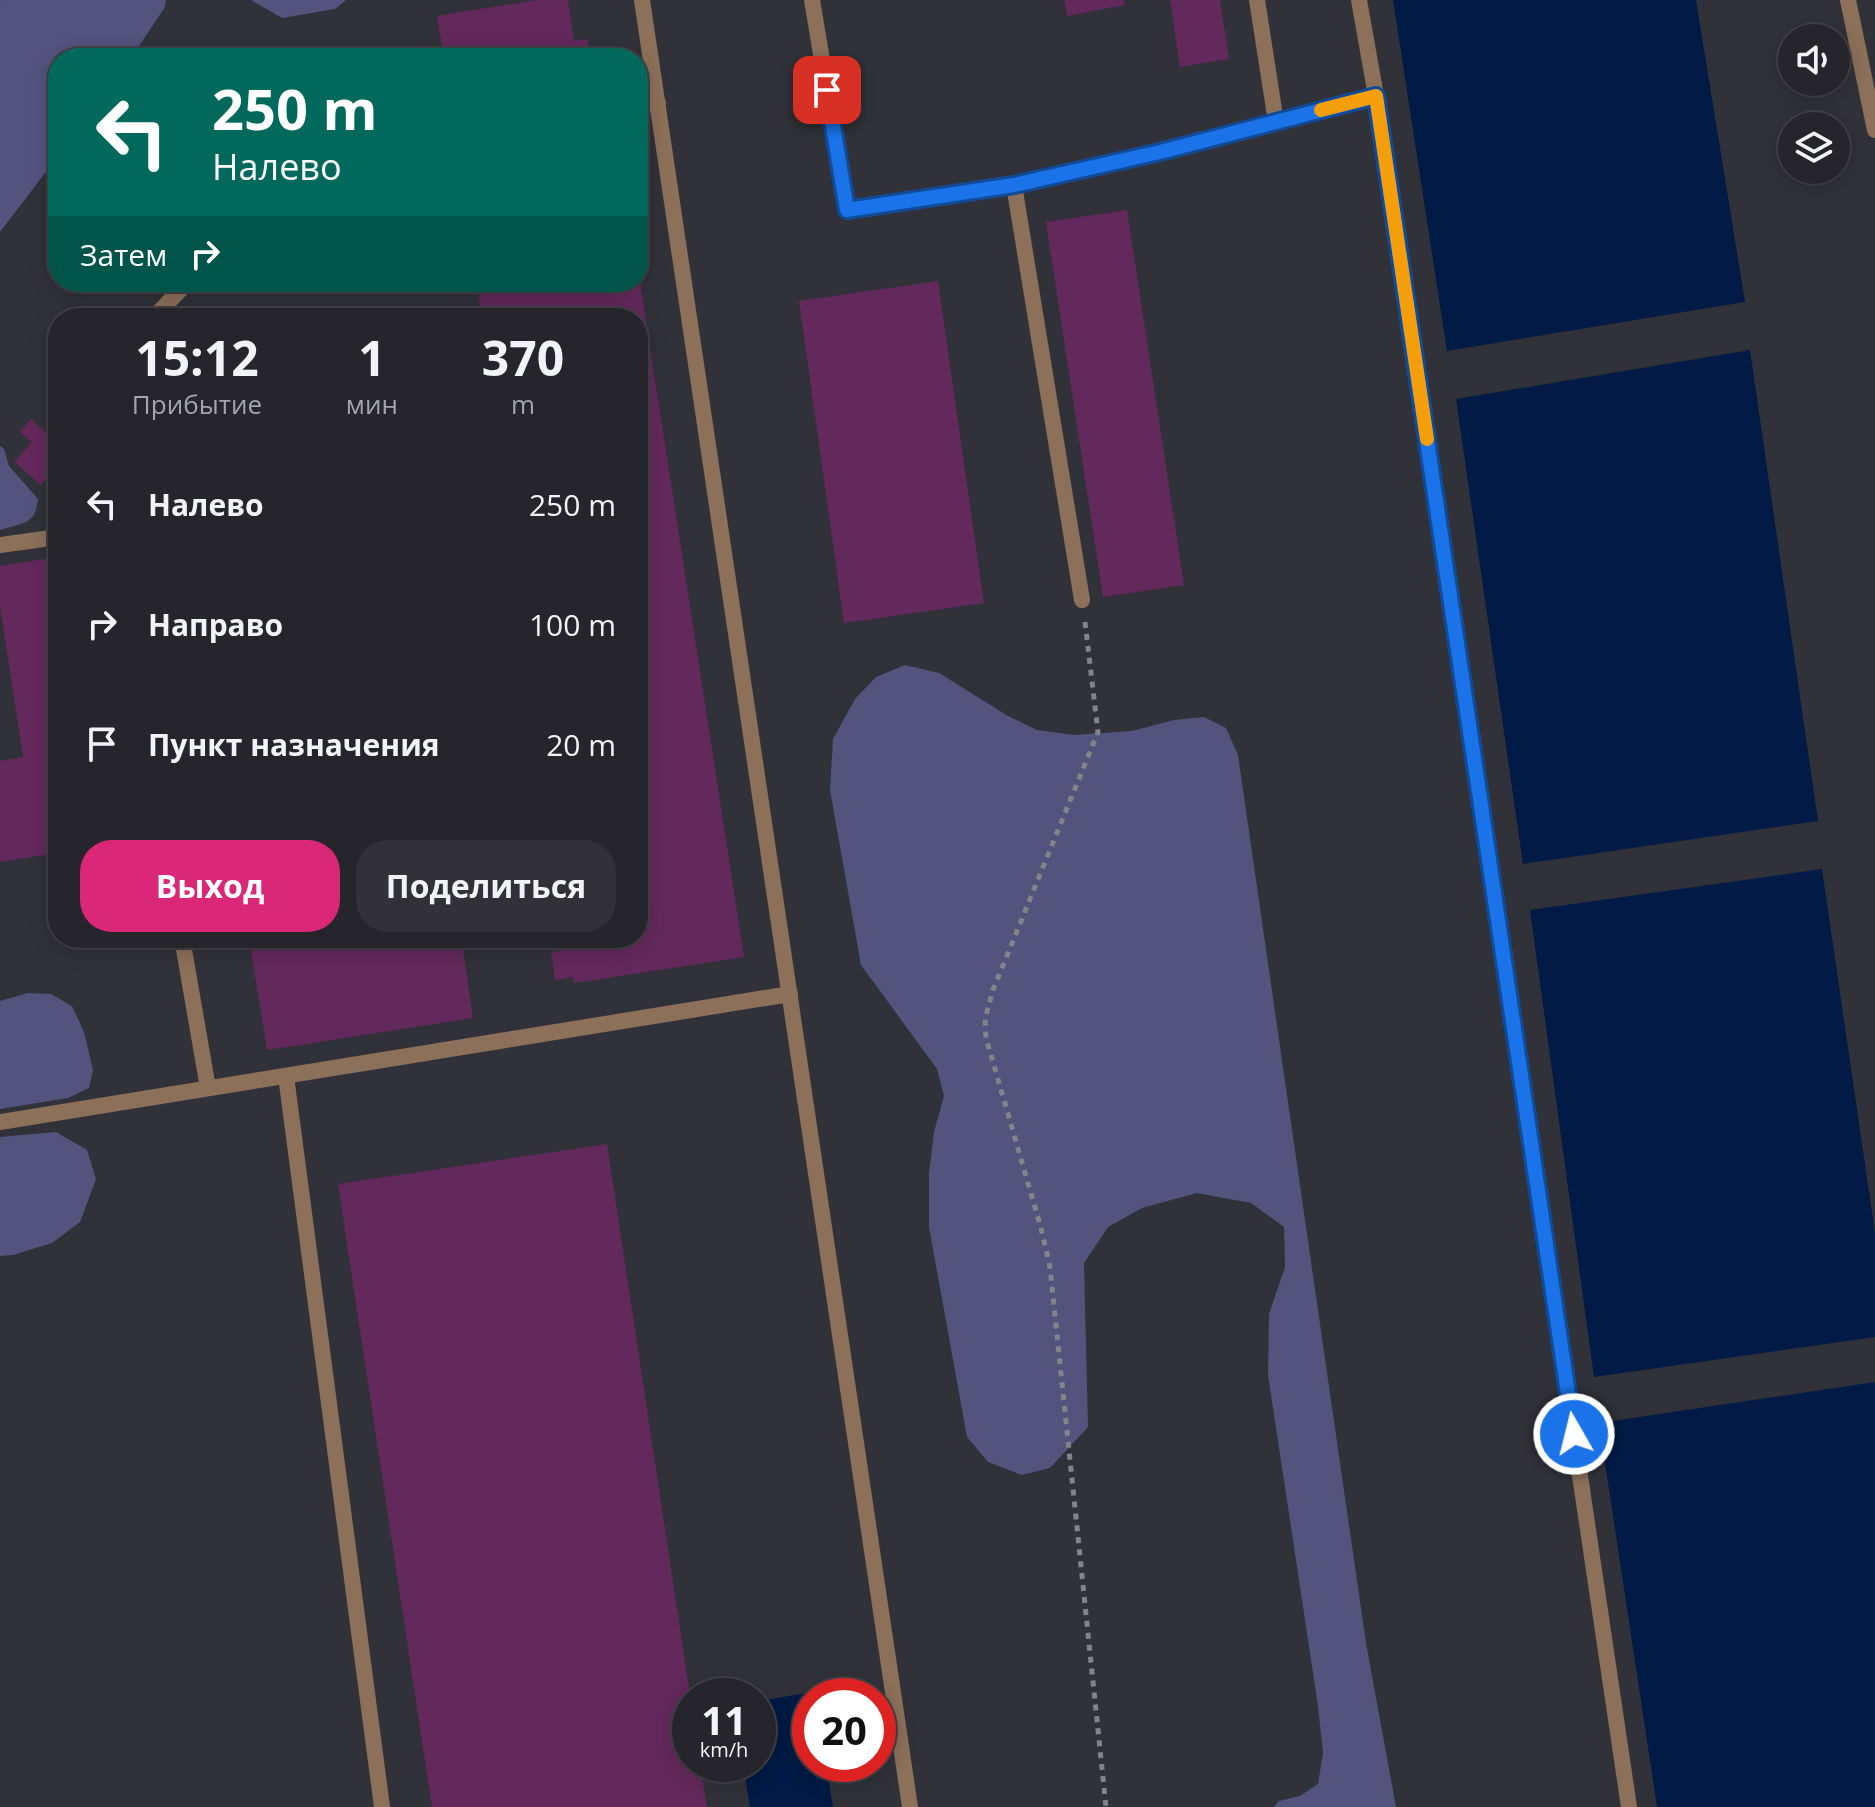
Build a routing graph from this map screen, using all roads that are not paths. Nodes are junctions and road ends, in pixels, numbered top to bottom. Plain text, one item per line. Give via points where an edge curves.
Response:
1 (642, 0) edge
2 (812, 0) edge
3 (1257, 0) edge
4 (1359, 0) edge
5 (1848, 0) edge
6 (1376, 96) junction
7 (658, 103) junction
8 (648, 104) edge
9 (1276, 122) junction
10 (1875, 130) edge
11 (1014, 185) junction
12 (178, 292) edge
13 (163, 308) edge
14 (48, 538) edge
15 (0, 545) edge
16 (1082, 600) road end
17 (184, 948) edge
18 (790, 994) junction
19 (286, 1076) junction
20 (208, 1088) junction
21 (0, 1122) edge
22 (382, 1807) edge
23 (910, 1807) edge
24 (1629, 1807) edge

1 - 7 lane
2 - 11 lane via 847,210
3 - 9 lane
4 - 6 lane
5 - 10 lane
6 - 9 lane
6 - 24 lane
7 - 8 lane
7 - 18 lane
9 - 11 lane
11 - 16 lane
12 - 13 lane
14 - 15 lane
17 - 20 lane
18 - 19 lane
18 - 23 lane
19 - 20 lane
19 - 22 lane
20 - 21 lane

